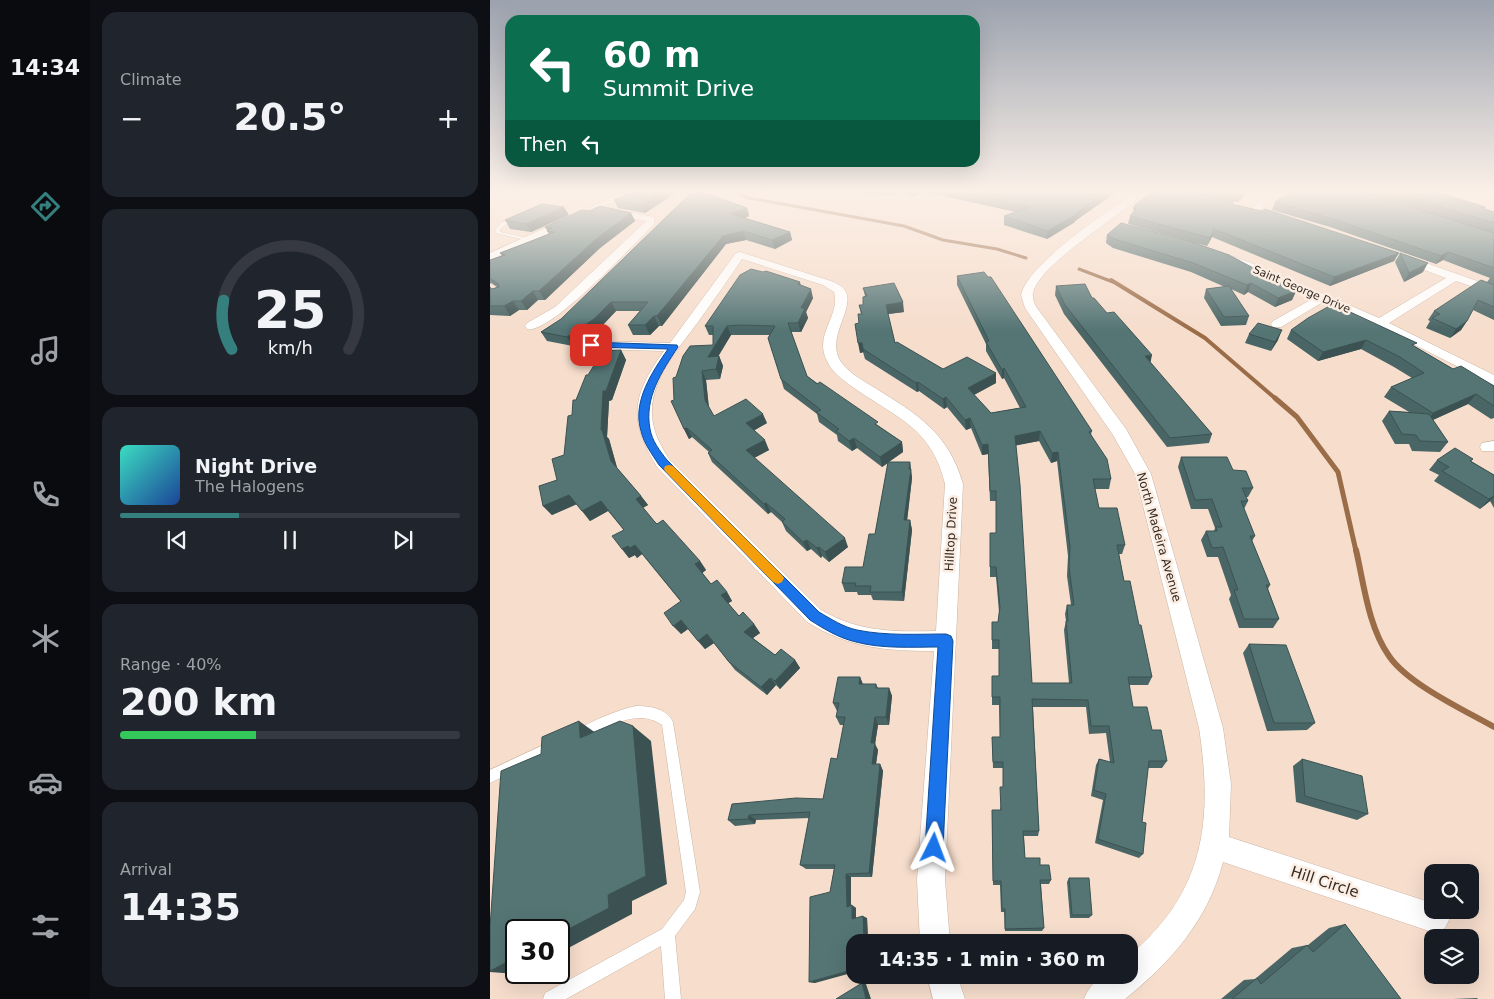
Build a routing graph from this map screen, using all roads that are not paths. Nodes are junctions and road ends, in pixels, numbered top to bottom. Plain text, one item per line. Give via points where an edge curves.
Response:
1 (514, 237) edge
2 (536, 237) edge
3 (636, 237) edge
4 (1083, 237) edge
5 (529, 240) junction
6 (1367, 245) edge
7 (1220, 255) edge
8 (490, 257) edge
9 (1455, 277) junction
10 (1494, 291) edge
11 (1323, 297) junction
12 (1380, 322) junction
13 (1277, 324) dead end
14 (531, 326) dead end
15 (591, 345) dead end
16 (674, 347) junction
17 (1494, 381) edge
18 (946, 641) junction
19 (490, 777) edge
20 (1215, 846) junction
21 (1424, 915) edge
22 (667, 934) junction
23 (934, 934) edge
24 (945, 984) edge
25 (568, 994) edge
26 (551, 999) edge
27 (673, 999) edge
28 (949, 999) edge
29 (1100, 999) edge

1 - 5 lane
2 - 5 street
3 - 14 street via 559,310
4 - 20 street, North Madeira Avenue via 1036,278 1028,289 1027,298 1130,448 1148,487 1217,758 1219,806
5 - 8 street
6 - 9 street
7 - 11 street, Saint George Drive
9 - 10 street
9 - 12 street
11 - 12 street, Saint George Drive
11 - 13 street
12 - 17 street, Saint George Drive
15 - 16 street
16 - 18 street via 652,380 644,411 647,437 663,463 814,616 826,624 867,638
16 - 18 street, Hilltop Drive via 740,255 827,283 839,290 842,301 828,339 834,362 851,378 926,430 949,462 954,484
18 - 23 street, Hilltop Drive via 933,867
19 - 22 lane via 624,713 661,716 667,722 693,892 690,904
20 - 21 street, Hill Circle
20 - 29 street via 1196,896 1170,938
22 - 25 lane
22 - 27 lane
24 - 28 street
25 - 26 lane

